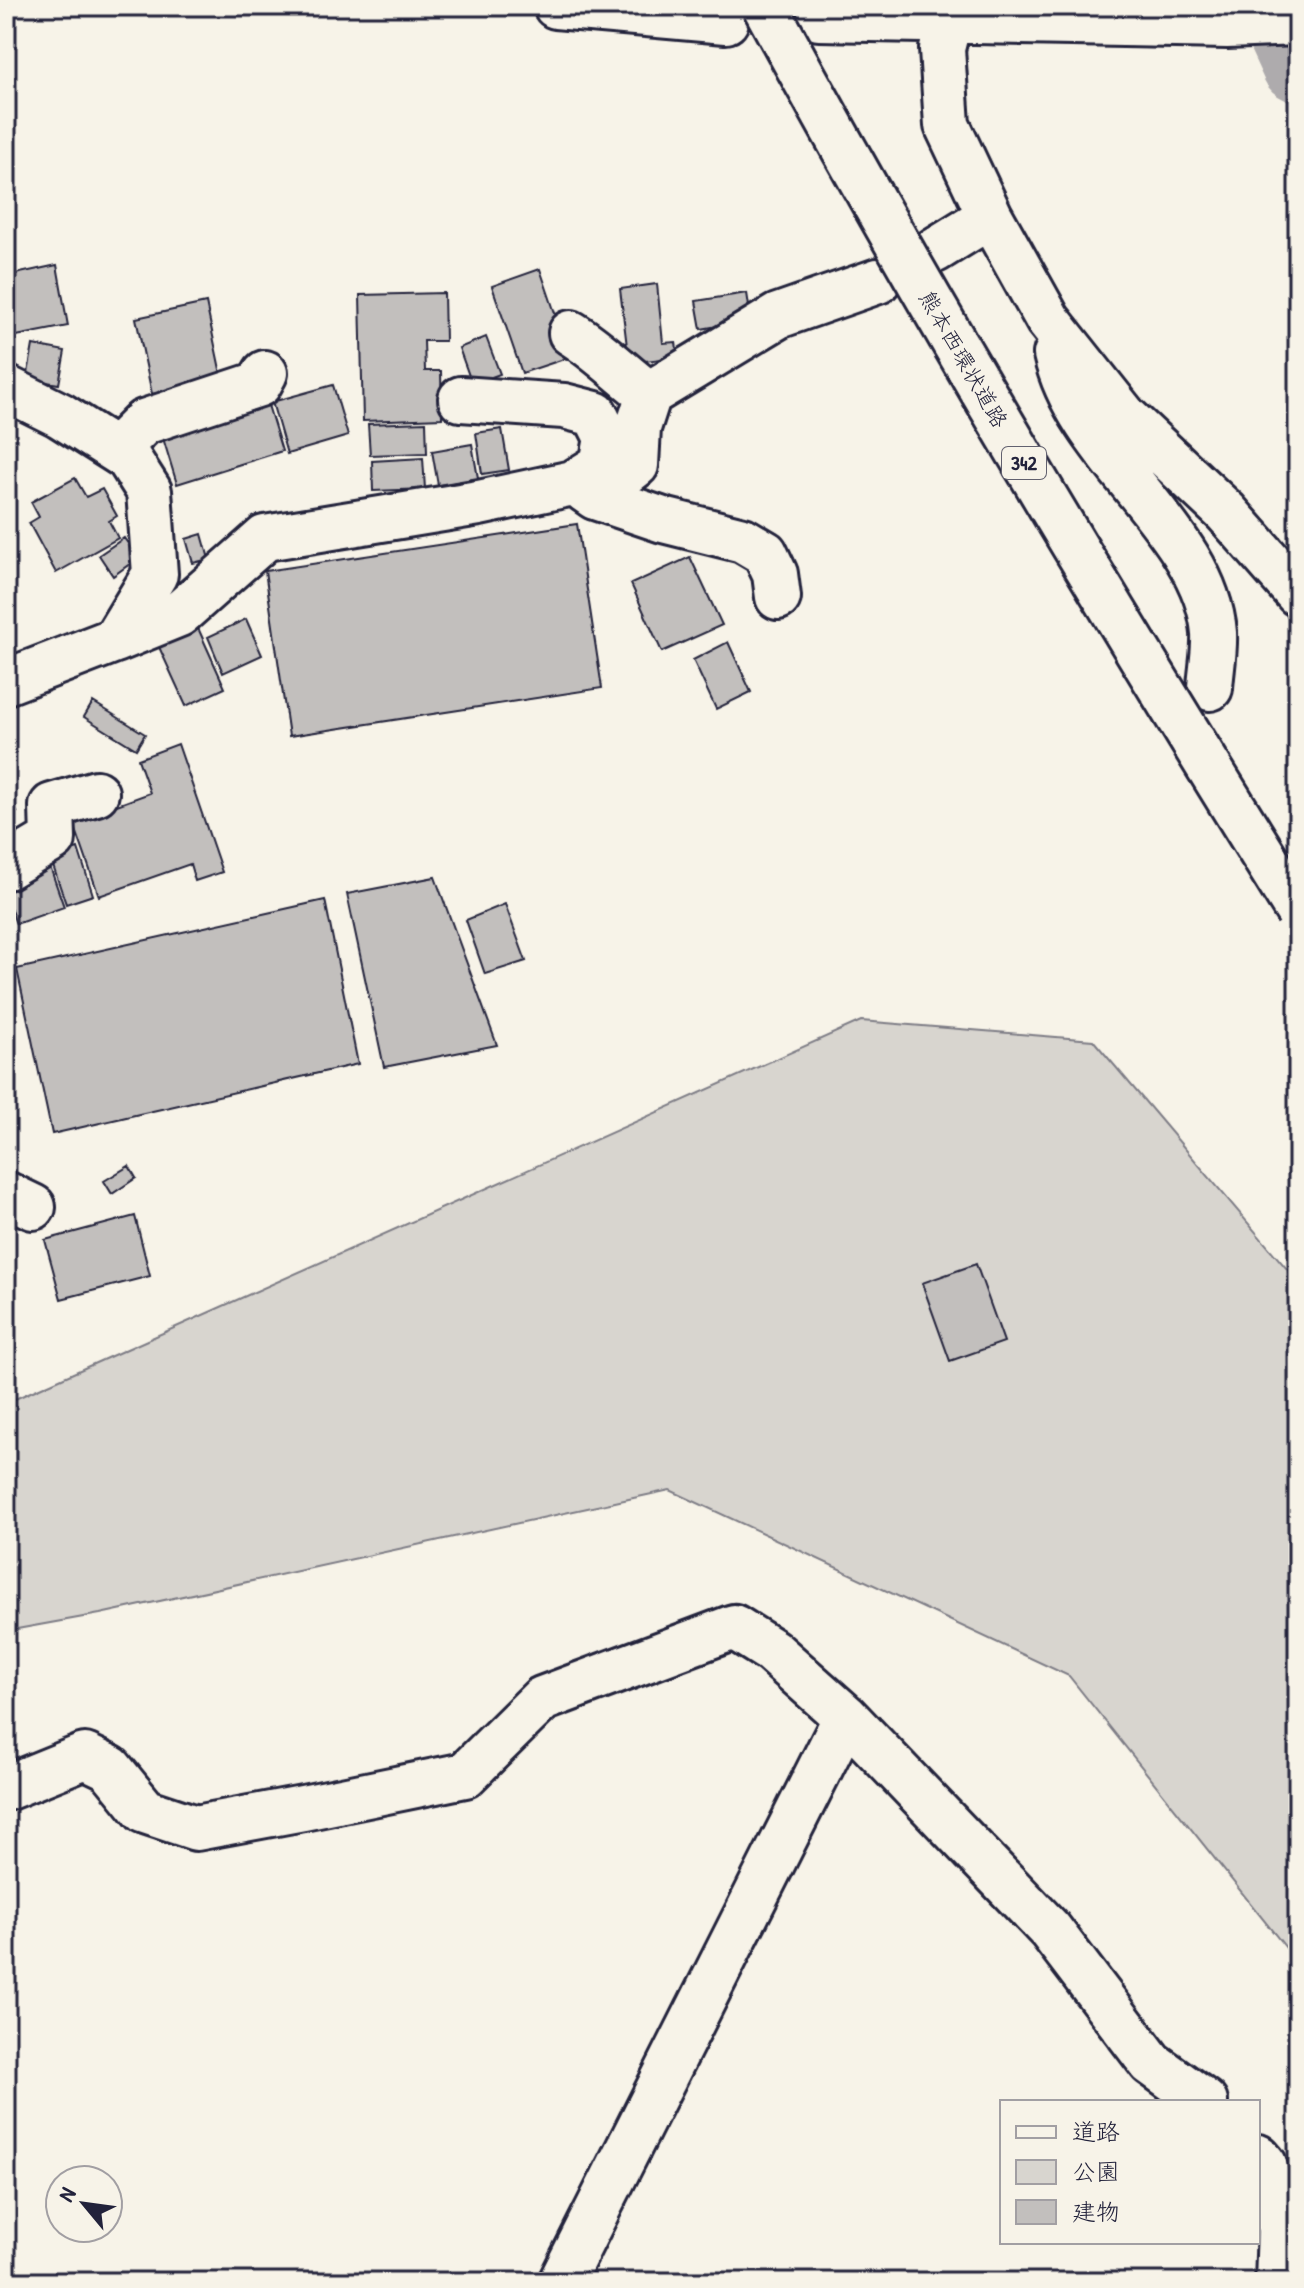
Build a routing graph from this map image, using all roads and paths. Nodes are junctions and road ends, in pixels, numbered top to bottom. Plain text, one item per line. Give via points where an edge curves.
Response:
1 (556, 6) edge
2 (745, 14) edge
3 (819, 18) dead end
4 (949, 21) junction
5 (1298, 23) edge
6 (990, 216) junction
7 (935, 250) dead end
8 (878, 281) dead end
9 (1048, 320) junction
10 (571, 333) dead end
11 (265, 373) dead end
12 (6, 388) edge
13 (649, 394) junction
14 (461, 399) dead end
15 (116, 450) junction
16 (584, 490) junction
17 (1298, 594) edge
18 (778, 597) dead end
19 (115, 640) junction
20 (6, 682) edge
21 (1210, 688) dead end
22 (96, 793) dead end
23 (6, 867) edge
24 (1298, 911) edge
25 (846, 1717) junction
26 (6, 1788) edge
27 (1202, 2100) edge
28 (1260, 2159) edge
29 (561, 2282) edge
30 (1278, 2282) edge

1 - 2 main road
2 - 24 main road, 熊本西環状道路 / 342, bridge via 845,153 1086,571
3 - 4 main road
4 - 5 main road
4 - 6 main road via 942,49 947,125
6 - 7 main road
6 - 9 main road
8 - 13 main road via 778,316
9 - 17 main road via 1125,417 1226,512
9 - 21 main road via 1060,372 1087,426 1170,534 1200,583 1214,632
10 - 13 main road
11 - 15 main road via 259,384 144,422
12 - 15 main road
13 - 16 main road via 638,428 636,465
14 - 16 main road via 564,406 595,414 607,438 602,465
15 - 19 main road via 128,458 149,491 155,574
16 - 18 main road via 663,520 743,540 765,553
16 - 19 main road via 265,538 179,614
19 - 20 main road
22 - 23 main road via 52,806 53,839
25 - 26 main road via 772,1651 734,1627 542,1699 465,1775 196,1828 145,1811 110,1768 85,1756
25 - 27 main road via 1050,1930 1151,2063
25 - 29 main road
28 - 30 main road via 1280,2229

